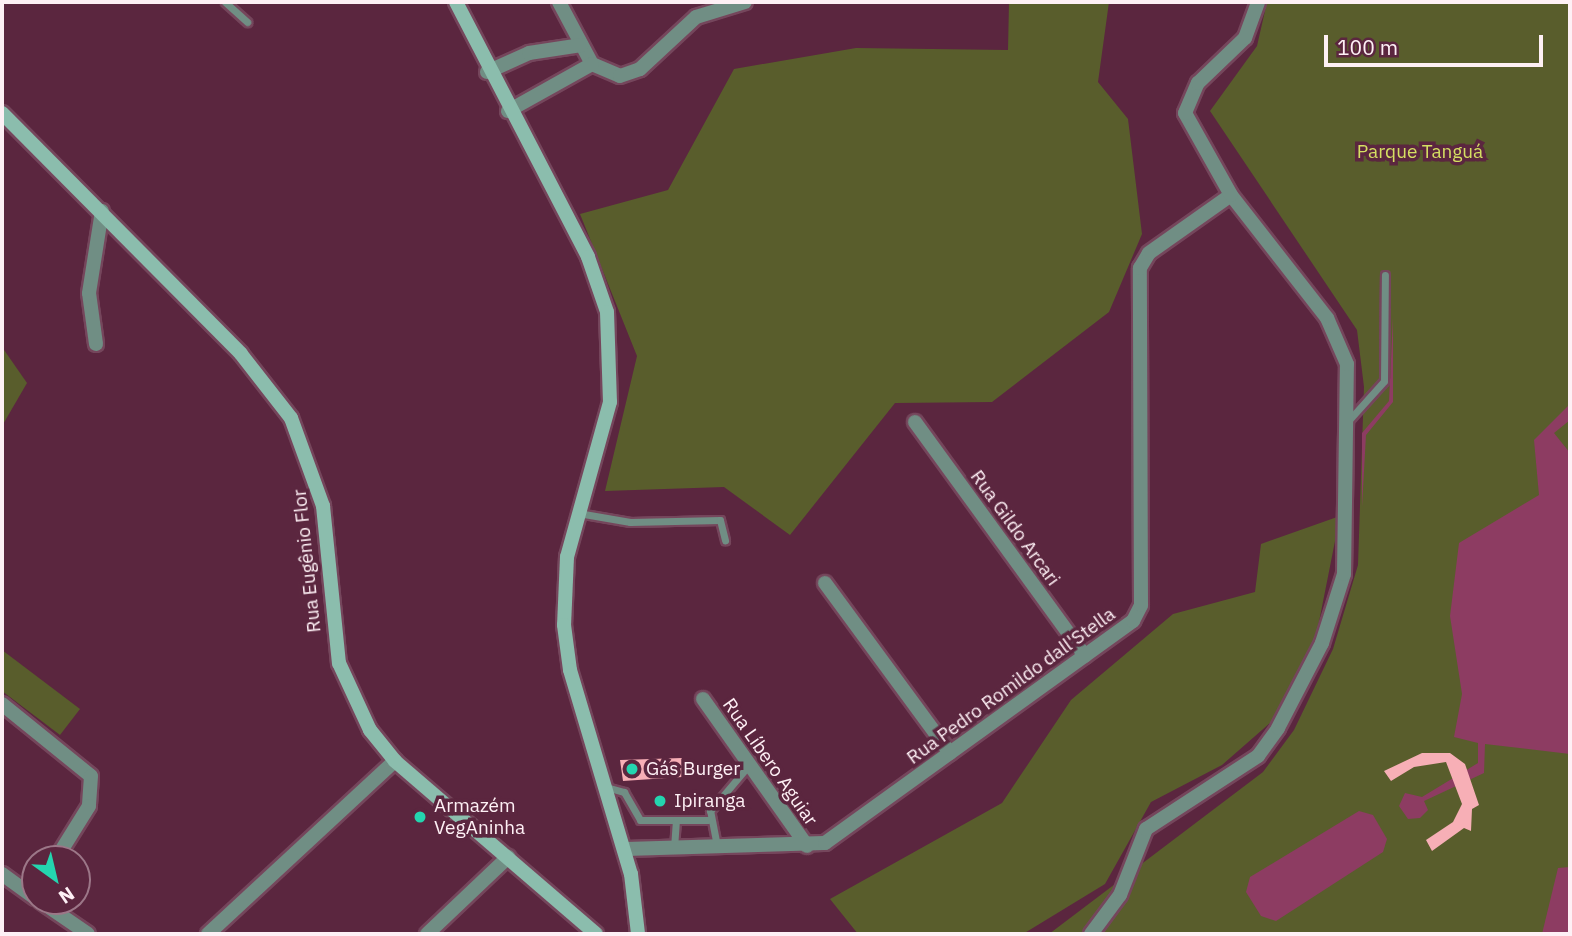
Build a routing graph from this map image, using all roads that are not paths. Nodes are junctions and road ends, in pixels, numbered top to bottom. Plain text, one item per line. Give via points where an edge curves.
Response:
1 (225, 2) edge
2 (456, 2) edge
3 (559, 2) edge
4 (746, 2) edge
5 (1258, 2) edge
6 (709, 6) edge
7 (247, 22) dead end
8 (581, 45) junction
9 (592, 64) junction
10 (487, 72) junction
11 (508, 111) junction
12 (2, 113) edge
13 (1231, 195) junction
14 (102, 211) junction
15 (1385, 275) dead end
16 (96, 344) dead end
17 (1348, 421) junction
18 (915, 422) dead end
19 (578, 513) junction
20 (725, 540) dead end
21 (825, 583) dead end
22 (1085, 656) junction
23 (703, 699) dead end
24 (2, 704) edge
25 (950, 753) junction
26 (395, 761) junction
27 (749, 765) junction
28 (606, 787) junction
29 (708, 820) junction
30 (676, 822) junction
31 (65, 845) edge
32 (807, 846) junction
33 (674, 848) junction
34 (718, 848) junction
35 (625, 849) junction
36 (508, 857) junction
37 (2, 874) edge
38 (21, 887) edge
39 (62, 915) edge
40 (1097, 931) edge
41 (88, 934) edge
42 (208, 934) edge
43 (427, 934) edge
44 (596, 934) edge
45 (638, 934) edge

1 - 7 lane
2 - 10 street
3 - 8 street
4 - 6 street
5 - 13 street via 1245,38 1187,102 1188,124
6 - 9 street via 640,69 620,76
8 - 9 street
8 - 10 street via 529,53
9 - 11 street
10 - 11 street
11 - 19 street via 588,257 607,312 610,402
12 - 14 street, Rua Eugênio Flor
13 - 17 street via 1327,318 1347,364
13 - 22 street, Rua Pedro Romildo dall'Stella via 1149,253 1140,268 1141,605 1133,621
14 - 16 street via 89,293
14 - 26 street, Rua Eugênio Flor via 241,354 291,418 323,506 339,663 358,712
15 - 17 lane via 1384,382
17 - 40 street via 1344,574 1297,698 1258,756 1146,829 1120,895
18 - 22 street, Rua Gildo Arcari
19 - 20 lane via 630,522 720,520
19 - 28 street via 564,582 566,650
21 - 25 street
22 - 25 street, Rua Pedro Romildo dall'Stella
23 - 27 street, Rua Líbero Aguiar
24 - 31 street via 91,776 89,806
25 - 32 street, Rua Pedro Romildo dall'Stella via 831,839
26 - 36 street, Rua Eugênio Flor
26 - 42 street
27 - 29 lane
27 - 32 street, Rua Líbero Aguiar
28 - 30 lane via 624,792 640,820
28 - 35 street
29 - 30 lane
29 - 34 lane
30 - 33 lane
32 - 34 street, Rua Pedro Romildo dall'Stella
33 - 34 street, Rua Pedro Romildo dall'Stella
33 - 35 street, Rua Pedro Romildo dall'Stella
35 - 45 street
36 - 43 street
36 - 44 street, Rua Eugênio Flor
37 - 38 street
39 - 41 street

